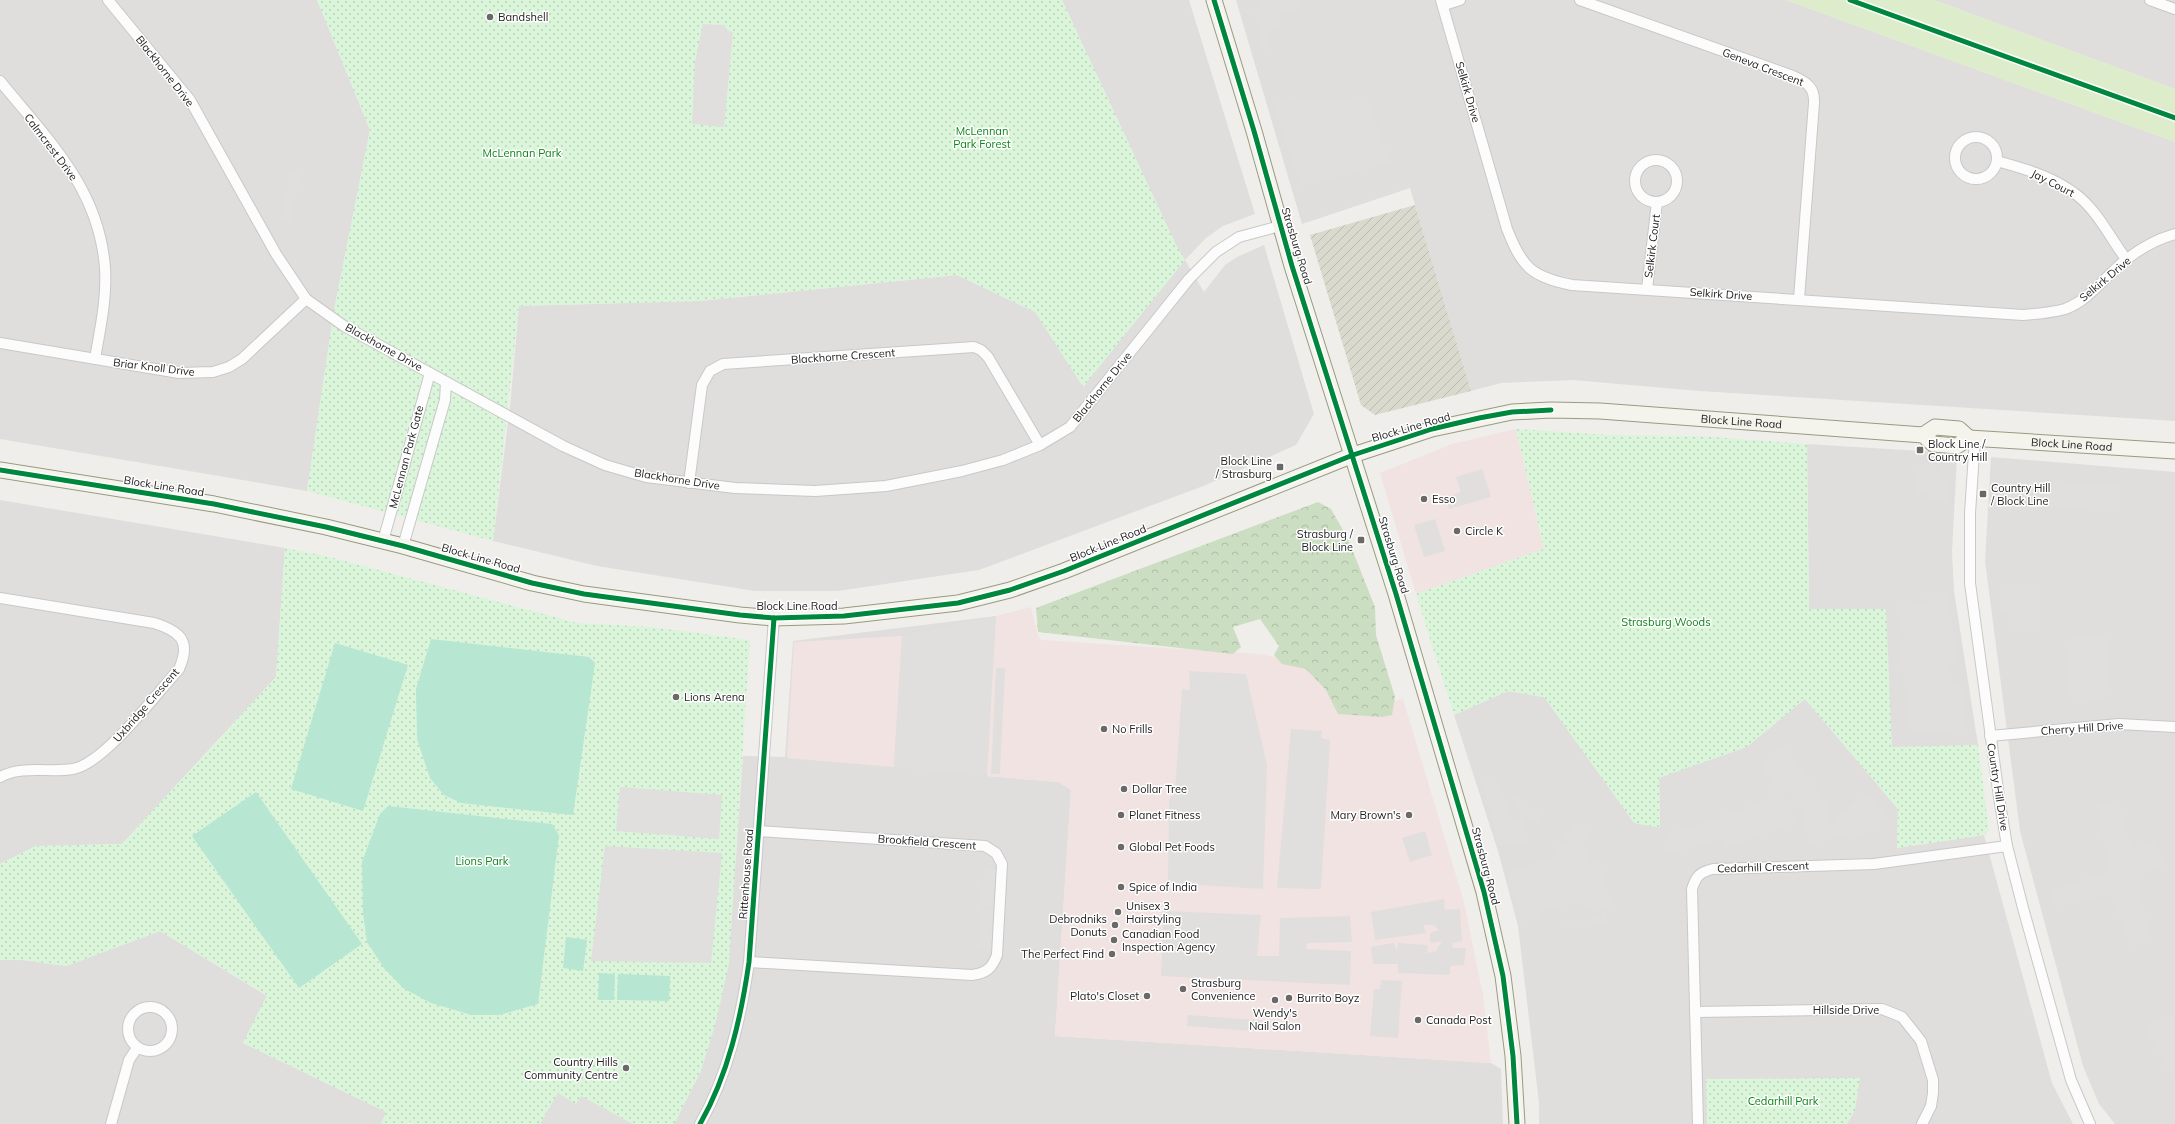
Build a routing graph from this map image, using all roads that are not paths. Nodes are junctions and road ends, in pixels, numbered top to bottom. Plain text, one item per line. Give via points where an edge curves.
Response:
1 (108, 0) edge
2 (1214, 0) edge
3 (1460, 0) edge
4 (1580, 0) edge
5 (2150, 0) edge
6 (1443, 3) edge
7 (2175, 9) edge
8 (0, 81) edge
9 (1997, 161) junction
10 (1657, 202) junction
11 (1280, 226) junction
12 (2175, 234) edge
13 (2126, 259) junction
14 (1647, 290) junction
15 (306, 299) junction
16 (1799, 299) junction
17 (0, 343) edge
18 (94, 359) junction
19 (430, 373) junction
20 (446, 382) junction
21 (1972, 438) junction
22 (1040, 444) junction
23 (2175, 451) edge
24 (1353, 455) junction
25 (0, 470) edge
26 (689, 483) junction
27 (383, 541) junction
28 (404, 546) junction
29 (0, 598) edge
30 (774, 618) junction
31 (2175, 727) edge
32 (1990, 736) junction
33 (0, 777) edge
34 (759, 831) junction
35 (2007, 846) junction
36 (749, 962) junction
37 (1695, 1012) junction
38 (137, 1048) junction
39 (111, 1124) edge
40 (700, 1124) edge
41 (1517, 1124) edge
42 (1698, 1124) edge
43 (1922, 1124) edge
44 (2090, 1124) edge

1 - 15 street, Blackhorne Drive via 190,100 276,254
2 - 11 street, Strasburg Road
3 - 6 street
4 - 16 street, Geneva Crescent via 1793,76 1811,87 1815,94
5 - 7 street
6 - 14 street, Selkirk Drive via 1507,229 1517,254 1528,268 1554,282
8 - 18 street, Calmcrest Drive via 73,172 100,234 105,269 104,306
9 - 9 street via 1991,143 1983,138 1973,137 1964,140 1957,148 1955,157 1956,166 1961,173 1974,178 1987,176
9 - 13 street, Jay Court via 2048,178 2079,197
10 - 10 street, Selkirk Court via 1669,198 1674,192 1676,177 1673,170 1659,160 1644,164 1637,171 1634,180 1636,190 1642,197
10 - 14 street, Selkirk Court
11 - 22 street, Blackhorne Drive via 1239,237 1216,252 1189,279 1070,427
11 - 24 street, Strasburg Road
12 - 13 street, Selkirk Drive via 2159,239
13 - 16 street, Selkirk Drive via 2098,286 2072,305 2043,314 2023,315
14 - 16 street, Selkirk Drive
15 - 18 street, Briar Knoll Drive via 242,359 213,372 179,373
15 - 19 street, Blackhorne Drive via 344,326
17 - 18 street, Briar Knoll Drive
19 - 20 street, Blackhorne Drive
19 - 27 street, McLennan Park Gate
20 - 26 street, Blackhorne Drive via 563,446 605,465 646,477
20 - 28 street, McLennan Park Gate via 445,400
21 - 23 street, Block Line Road
21 - 24 street, Block Line Road via 1959,429 1934,427 1924,435 1551,410 1512,412 1479,418 1432,429
21 - 32 street, Country Hill Drive via 1970,583
22 - 26 street, Blackhorne Drive via 1003,460 886,486 815,491
22 - 26 street, Blackhorne Crescent via 988,357 974,347 723,364 710,371 702,385
24 - 30 street, Block Line Road via 1071,569 1010,590 958,603 844,616
24 - 41 street, Strasburg Road via 1450,771 1484,892 1503,976
25 - 27 street, Block Line Road via 214,504
27 - 28 street, Block Line Road
28 - 30 street, Block Line Road via 584,594
29 - 33 street, Uxbridge Crescent via 154,623 173,629 179,636 184,655 179,669 116,739 92,760 74,769 19,770
30 - 34 street, Rittenhouse Road
31 - 32 street, Cherry Hill Drive via 2119,724
32 - 35 street, Country Hill Drive
34 - 36 street, Rittenhouse Road
34 - 36 street, Brookfield Crescent via 985,846 996,853 1002,864 997,955 992,967 983,973 972,975
35 - 37 street, Cedarhill Crescent via 1874,864 1702,871 1695,878 1692,889
35 - 44 street, Country Hill Drive via 2070,1080
36 - 40 street, Rittenhouse Road via 745,993 731,1050 712,1103
37 - 42 street, Cedarhill Crescent
37 - 43 street, Hillside Drive via 1882,1009 1902,1017 1921,1042 1933,1080 1931,1106
38 - 38 street via 150,1052 158,1050 169,1041 172,1026 166,1013 154,1007 146,1007 129,1020 128,1032
38 - 39 street via 129,1060

